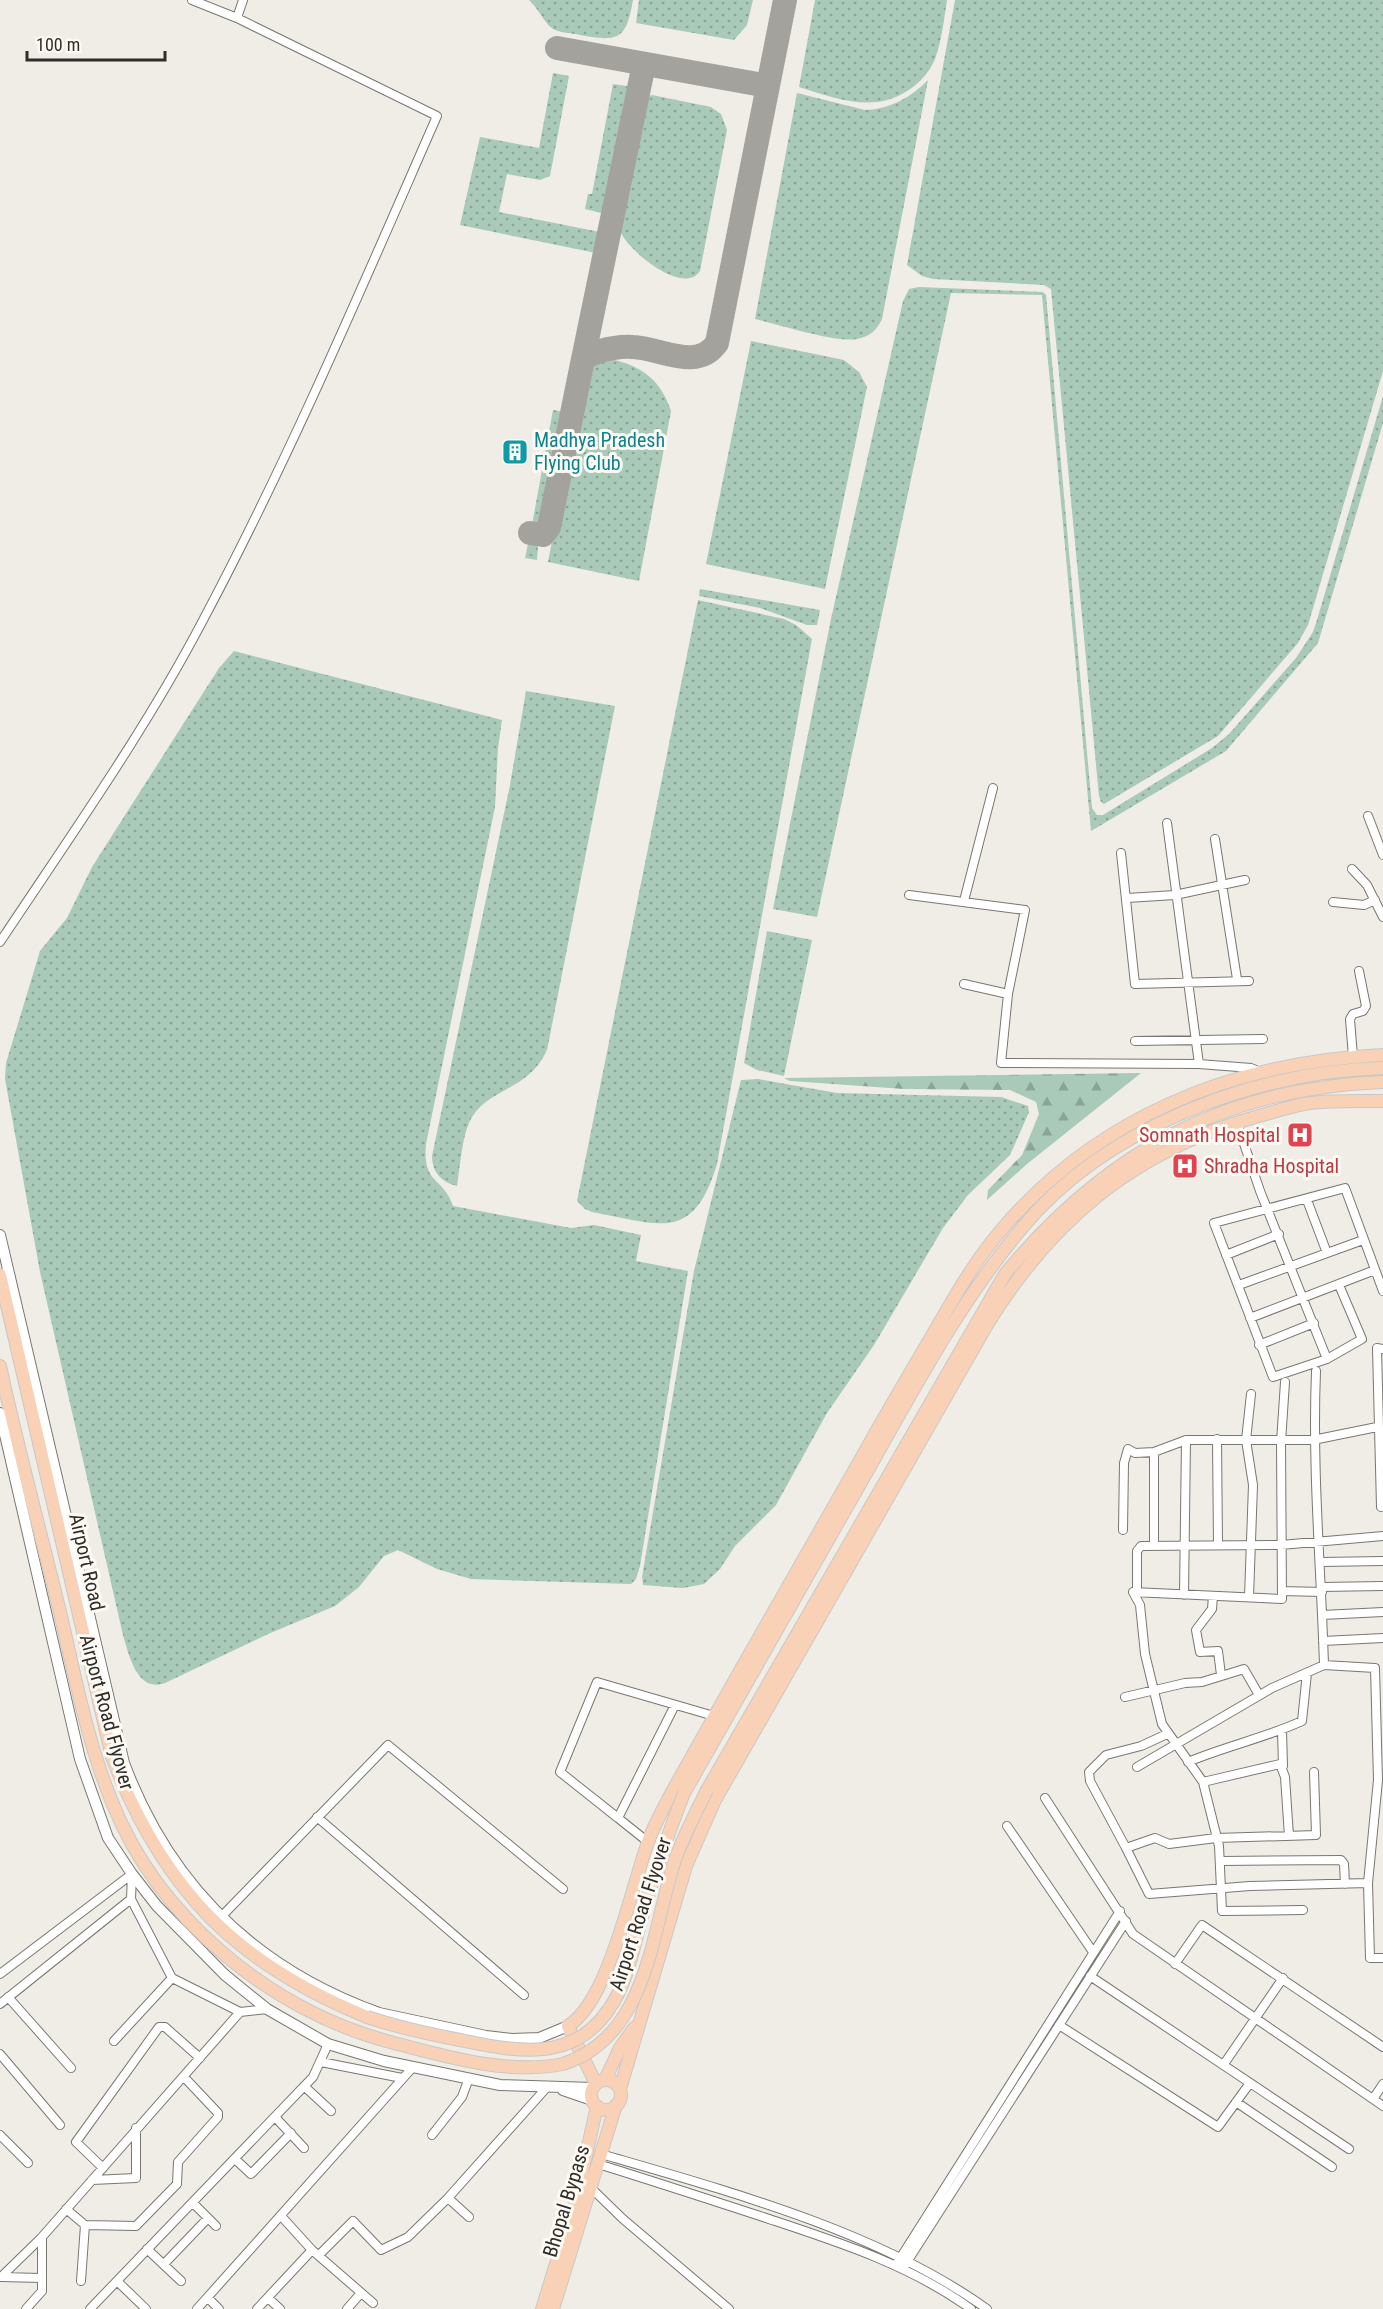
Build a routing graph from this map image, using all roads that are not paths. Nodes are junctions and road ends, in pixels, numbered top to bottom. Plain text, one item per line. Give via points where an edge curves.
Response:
1 (192, 0) edge
2 (243, 0) edge
3 (237, 18) junction
4 (993, 788) dead end
5 (1368, 816) dead end
6 (1167, 823) dead end
7 (1215, 839) dead end
8 (1121, 853) dead end
9 (1383, 855) edge
10 (1352, 869) dead end
11 (1245, 880) dead end
12 (1223, 883) junction
13 (909, 895) dead end
14 (1175, 895) junction
15 (1127, 898) junction
16 (1375, 900) junction
17 (964, 901) junction
18 (1333, 902) dead end
19 (1383, 917) edge
20 (0, 942) edge
21 (1359, 971) dead end
22 (1237, 979) junction
23 (1190, 981) junction
24 (1249, 981) dead end
25 (964, 984) dead end
26 (1008, 994) junction
27 (1196, 1039) junction
28 (1263, 1040) dead end
29 (1135, 1041) dead end
30 (1383, 1055) edge
31 (1353, 1056) junction
32 (1199, 1064) junction
33 (1383, 1068) edge
34 (1258, 1071) junction
35 (1383, 1082) edge
36 (1383, 1101) edge
37 (1237, 1123) junction
38 (1307, 1200) junction
39 (1268, 1209) junction
40 (1279, 1234) junction
41 (0, 1235) edge
42 (1363, 1240) junction
43 (1327, 1253) junction
44 (1226, 1256) junction
45 (1291, 1268) junction
46 (1375, 1270) junction
47 (0, 1275) edge
48 (1239, 1285) junction
49 (1339, 1285) junction
50 (1383, 1291) edge
51 (1304, 1298) junction
52 (1250, 1318) junction
53 (1314, 1323) junction
54 (1259, 1345) junction
55 (1383, 1349) edge
56 (1327, 1359) junction
57 (0, 1366) edge
58 (1316, 1371) dead end
59 (1284, 1382) dead end
60 (1251, 1394) dead end
61 (0, 1413) edge
62 (1377, 1427) junction
63 (1217, 1439) junction
64 (1186, 1440) junction
65 (1246, 1440) junction
66 (1313, 1440) junction
67 (1281, 1442) junction
68 (1154, 1452) junction
69 (1381, 1507) dead end
70 (1124, 1530) dead end
71 (1383, 1536) edge
72 (1317, 1541) junction
73 (1186, 1544) junction
74 (1218, 1544) junction
75 (1154, 1545) junction
76 (1251, 1545) junction
77 (1281, 1545) junction
78 (1321, 1562) junction
79 (1383, 1562) edge
80 (1383, 1586) edge
81 (1322, 1589) junction
82 (1282, 1591) junction
83 (1137, 1592) junction
84 (1184, 1595) junction
85 (1214, 1596) junction
86 (1249, 1597) junction
87 (1383, 1612) edge
88 (1322, 1615) junction
89 (1383, 1638) edge
90 (1323, 1641) junction
91 (1324, 1665) junction
92 (1308, 1673) junction
93 (1221, 1675) junction
94 (1155, 1689) junction
95 (1259, 1695) junction
96 (1125, 1697) dead end
97 (675, 1705) junction
98 (716, 1721) junction
99 (1381, 1725) edge
100 (1282, 1731) junction
101 (1167, 1734) junction
102 (1175, 1745) junction
103 (732, 1755) junction
104 (1188, 1762) junction
105 (1283, 1766) junction
106 (1137, 1767) dead end
107 (1314, 1772) dead end
108 (1203, 1782) junction
109 (1045, 1798) dead end
110 (317, 1817) junction
111 (618, 1818) junction
112 (1379, 1820) edge
113 (1007, 1826) dead end
114 (1289, 1836) junction
115 (1216, 1838) junction
116 (648, 1842) junction
117 (1126, 1848) junction
118 (1220, 1861) junction
119 (132, 1874) junction
120 (180, 1877) junction
121 (1368, 1883) junction
122 (1345, 1884) junction
123 (1221, 1887) junction
124 (563, 1889) dead end
125 (131, 1899) junction
126 (1303, 1910) dead end
127 (1119, 1911) junction
128 (221, 1917) junction
129 (1126, 1921) junction
130 (1093, 1952) junction
131 (1383, 1958) edge
132 (1175, 1964) junction
133 (0, 1974) edge
134 (1090, 1976) junction
135 (172, 1978) junction
136 (1283, 1978) junction
137 (524, 1995) dead end
138 (8, 1996) junction
139 (0, 2004) edge
140 (267, 2009) junction
141 (240, 2012) junction
142 (640, 2019) junction
143 (1255, 2019) junction
144 (572, 2024) junction
145 (1059, 2025) junction
146 (114, 2041) dead end
147 (328, 2044) junction
148 (1383, 2047) edge
149 (0, 2054) edge
150 (200, 2058) junction
151 (321, 2062) junction
152 (1224, 2064) junction
153 (412, 2067) junction
154 (71, 2068) dead end
155 (184, 2078) junction
156 (469, 2078) junction
157 (402, 2079) junction
158 (1250, 2082) junction
159 (1383, 2084) edge
160 (304, 2086) junction
161 (548, 2086) junction
162 (620, 2089) junction
163 (597, 2090) junction
164 (1373, 2099) junction
165 (1236, 2102) junction
166 (616, 2105) junction
167 (1383, 2106) edge
168 (331, 2111) dead end
169 (275, 2117) junction
170 (60, 2125) dead end
171 (136, 2128) junction
172 (291, 2133) junction
173 (0, 2135) edge
174 (432, 2135) dead end
175 (304, 2148) dead end
176 (1349, 2149) dead end
177 (235, 2159) junction
178 (600, 2159) junction
179 (28, 2163) dead end
180 (1332, 2167) dead end
181 (104, 2168) junction
182 (92, 2180) junction
183 (586, 2184) junction
184 (448, 2198) junction
185 (193, 2203) junction
186 (66, 2209) junction
187 (282, 2217) junction
188 (469, 2217) dead end
189 (208, 2218) junction
190 (85, 2225) junction
191 (216, 2226) dead end
192 (42, 2237) junction
193 (147, 2249) junction
194 (316, 2253) junction
195 (902, 2263) junction
196 (164, 2264) junction
197 (42, 2278) junction
198 (81, 2281) dead end
199 (117, 2281) junction
200 (181, 2281) dead end
201 (361, 2293) junction
202 (208, 2298) junction
203 (268, 2298) junction
204 (373, 2303) dead end
205 (26, 2309) edge
206 (90, 2309) edge
207 (146, 2309) edge
208 (197, 2309) edge
209 (219, 2309) edge
210 (257, 2309) edge
211 (280, 2309) edge
212 (347, 2309) edge
213 (542, 2309) edge
214 (553, 2309) edge
215 (729, 2309) edge
216 (971, 2309) edge
217 (987, 2309) edge

1 - 3 street
2 - 3 street
3 - 20 street via 437,116 289,451 200,626 114,771
4 - 17 street
5 - 9 street
6 - 14 street
7 - 12 street
8 - 15 street
10 - 16 street
11 - 12 street
12 - 14 street
12 - 22 street
13 - 17 street
14 - 15 street
14 - 23 street
15 - 23 street via 1135,984
16 - 18 street via 1364,905
16 - 19 street
17 - 26 street via 1025,910
21 - 31 street via 1366,1006 1350,1019
22 - 23 street
22 - 24 street
23 - 27 street
25 - 26 street
26 - 32 street via 1001,1063
27 - 28 street
27 - 29 street
27 - 32 street
30 - 31 main road
31 - 34 main road
32 - 34 street
33 - 98 main road via 1285,1079 1183,1112 1097,1161 1057,1191 1022,1227 965,1307
34 - 98 main road via 1175,1099 1120,1129 1063,1169 1031,1197 993,1240 954,1297
35 - 103 main road via 1288,1092 1177,1131 1128,1159 1039,1234 1005,1274
36 - 37 main road via 1312,1103
37 - 39 street
37 - 103 main road via 1154,1156 1102,1192 1040,1248 988,1323
38 - 39 street
38 - 42 street via 1345,1188
38 - 43 street
39 - 40 street
39 - 44 street via 1214,1223
40 - 44 street
40 - 45 street
41 - 120 street via 122,1757 154,1832
42 - 43 street
42 - 46 street
43 - 45 street
44 - 48 street
45 - 48 street
45 - 51 street
46 - 49 street
46 - 50 street
47 - 120 main road, Airport Road via 112,1757 149,1840
48 - 52 street
49 - 51 street
49 - 56 street via 1362,1339
51 - 52 street
51 - 53 street
52 - 54 street
53 - 54 street
53 - 56 street
54 - 56 street via 1273,1377
55 - 62 street via 1377,1348
57 - 103 main road, Airport Road Flyover, bridge via 93,1751 126,1833 160,1886 195,1926 270,1988 331,2022 421,2050 505,2067 563,2064 603,2044 626,2015 643,1975 680,1848 707,1790
58 - 66 street
59 - 67 street
60 - 65 street
61 - 119 street via 80,1759 108,1838
62 - 66 street
62 - 69 street
63 - 64 street
63 - 65 street
63 - 74 street
64 - 68 street
64 - 73 street
65 - 67 street
65 - 76 street via 1253,1485
66 - 67 street
66 - 72 street
67 - 77 street
68 - 70 street via 1135,1453 1128,1449 1124,1463
68 - 75 street
71 - 72 street
72 - 77 street
72 - 78 street
73 - 74 street
73 - 75 street
73 - 84 street
74 - 76 street
75 - 83 street via 1138,1548
76 - 77 street
76 - 86 street
77 - 82 street
78 - 79 street
78 - 81 street
80 - 81 street
81 - 82 street
81 - 88 street
82 - 86 street via 1282,1599
83 - 84 street
83 - 94 street via 1133,1592 1140,1605
84 - 85 street
85 - 86 street
85 - 93 street via 1212,1609 1196,1629 1200,1652 1218,1651
87 - 88 street
88 - 90 street
89 - 90 street
90 - 91 street
91 - 92 street via 1311,1668
91 - 99 street via 1375,1668
92 - 95 street
92 - 100 street via 1302,1721
93 - 94 street
93 - 95 street via 1244,1669
94 - 96 street
94 - 101 street
95 - 102 street
97 - 98 street
97 - 111 street
97 - 111 street via 597,1682 560,1772
98 - 116 main road via 673,1790
98 - 120 main road, Airport Road Flyover, bridge via 662,1849 615,1999 600,2022 584,2036 548,2049 506,2049 439,2036 392,2025 332,2003 251,1954 191,1896
99 - 112 street
100 - 104 street via 1225,1746
100 - 105 street
101 - 102 street
101 - 117 street via 1106,1755 1089,1772 1090,1781
102 - 104 street
102 - 106 street
103 - 142 main road, Bhopal Bypass via 686,1866
104 - 108 street
105 - 108 street
105 - 114 street
107 - 114 street via 1316,1834
108 - 115 street
109 - 127 street
110 - 124 street via 388,1745
110 - 128 street
110 - 137 street
111 - 116 street
112 - 121 street
113 - 130 street
114 - 115 street
115 - 117 street via 1169,1844 1155,1838
115 - 118 street
116 - 144 main road via 602,1982
117 - 123 street via 1149,1894
118 - 122 street via 1341,1860
118 - 123 street
119 - 125 street
119 - 133 street
119 - 140 street via 206,1959
120 - 128 street
121 - 122 street
121 - 131 street via 1370,1958
122 - 123 street
123 - 126 street via 1222,1911
125 - 135 street
125 - 138 street
127 - 129 street
127 - 130 street
128 - 144 street via 280,1966 380,2013 512,2039 539,2038
129 - 132 street via 1133,1934
129 - 134 street
130 - 195 street
132 - 136 street via 1202,1925
132 - 143 street
134 - 145 street
134 - 152 street
135 - 141 street
135 - 146 street
136 - 143 street
136 - 148 street
138 - 139 street
138 - 154 street
140 - 141 street
140 - 147 street
141 - 150 street
142 - 162 main road, Bhopal Bypass
142 - 163 main road, Bhopal Bypass
143 - 152 street
143 - 164 street
144 - 163 main road
145 - 165 street via 1218,2127
145 - 195 street
147 - 151 street
147 - 153 street
149 - 170 street
150 - 155 street
150 - 181 street via 165,2027 159,2027 76,2142
151 - 157 street
151 - 160 street
152 - 158 street
153 - 156 street
153 - 157 street
155 - 171 street
155 - 190 street via 218,2116 178,2162 177,2184 136,2226
156 - 161 street via 500,2085
156 - 174 street via 462,2097
157 - 187 street
158 - 165 street
158 - 176 street
159 - 164 street
160 - 168 street
160 - 169 street
161 - 163 street
161 - 184 street
162 - 163 main road via 614,2082
162 - 166 main road, Bhopal Bypass
163 - 166 main road via 604,2109
163 - 183 main road, Bhopal Bypass
164 - 167 street
165 - 180 street
166 - 178 main road, Bhopal Bypass
169 - 172 street
169 - 177 street
171 - 181 street
171 - 182 street via 136,2178
172 - 175 street
172 - 177 street via 251,2174
173 - 179 street
177 - 185 street
178 - 183 main road, Bhopal Bypass
178 - 195 street via 801,2218
181 - 182 street
182 - 186 street
183 - 213 main road, Bhopal Bypass
183 - 214 main road, Bhopal Bypass
183 - 215 street
184 - 188 street
184 - 194 street via 408,2237 381,2250 353,2222
185 - 189 street
185 - 193 street
186 - 190 street
186 - 192 street
187 - 194 street
187 - 202 street
189 - 191 street
189 - 196 street
190 - 198 street
192 - 197 street
192 - 197 street via 1,2277
193 - 196 street
193 - 199 street
194 - 201 street
194 - 203 street
195 - 216 street
195 - 217 street via 940,2278
196 - 200 street
197 - 205 street via 42,2290
199 - 206 street
199 - 207 street
201 - 204 street
201 - 212 street
202 - 208 street
202 - 209 street
203 - 210 street
203 - 211 street

